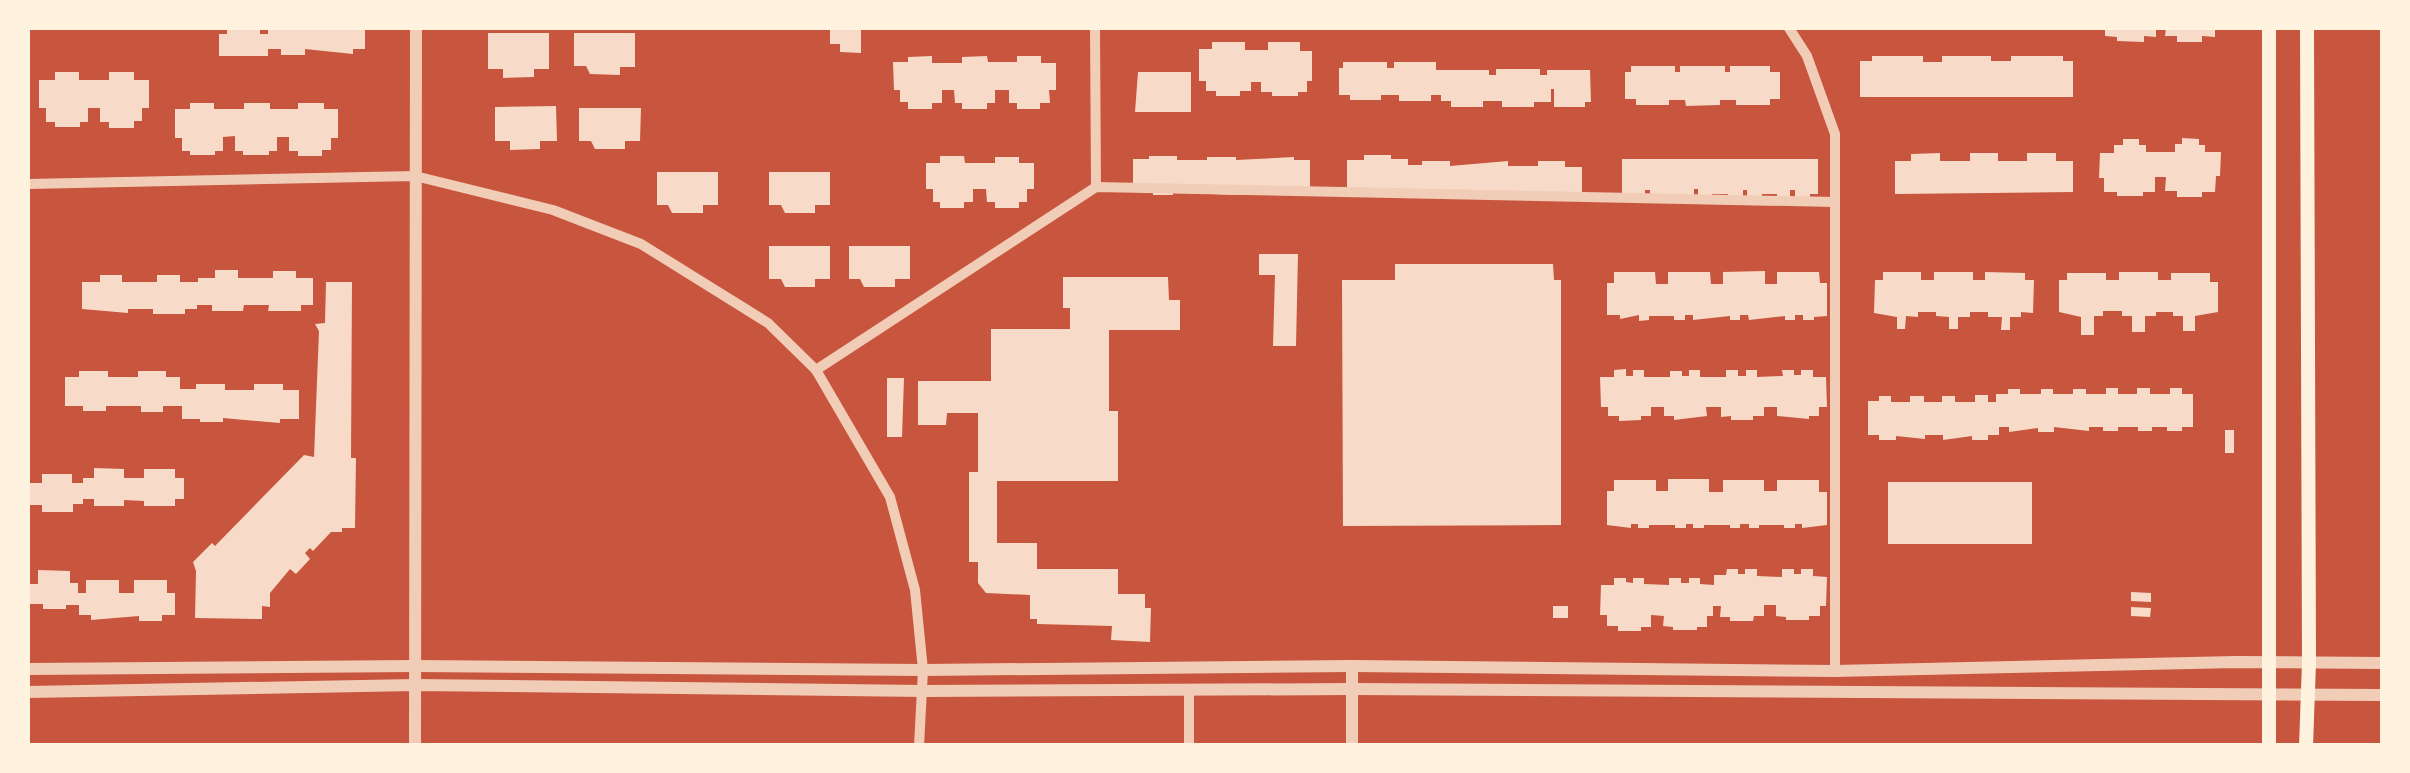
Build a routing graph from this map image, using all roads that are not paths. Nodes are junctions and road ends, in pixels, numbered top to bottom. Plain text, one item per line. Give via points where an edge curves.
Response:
1 (416, 28) edge
2 (1095, 28) edge
3 (1789, 28) edge
4 (2269, 28) edge
5 (2307, 28) edge
6 (415, 176) junction
7 (28, 184) edge
8 (1096, 188) junction
9 (1835, 202) junction
10 (816, 370) junction
11 (2269, 662) junction
12 (2309, 663) junction
13 (2382, 663) edge
14 (414, 666) junction
15 (1352, 666) junction
16 (28, 669) edge
17 (922, 670) junction
18 (1835, 671) junction
19 (415, 686) junction
20 (1352, 689) junction
21 (923, 691) junction
22 (28, 692) edge
23 (1189, 692) junction
24 (2306, 695) junction
25 (2382, 695) edge
26 (2268, 696) junction
27 (415, 746) edge
28 (919, 746) edge
29 (1188, 746) edge
30 (1352, 746) edge
31 (2268, 746) edge
32 (2306, 746) edge

1 - 6 street
2 - 8 street
3 - 9 street via 1807,56 1835,134
4 - 11 main road
5 - 12 main road
6 - 7 street
6 - 10 street via 553,210 642,244 768,324
6 - 14 street
8 - 9 street
8 - 10 street
9 - 18 street
10 - 17 street via 890,497 914,590
11 - 12 street
11 - 18 street
11 - 26 main road
12 - 13 street
12 - 24 main road
14 - 16 street
14 - 17 street
14 - 19 street
15 - 17 street
15 - 18 street
15 - 20 street
17 - 21 street
19 - 21 street
19 - 22 street
19 - 27 street
20 - 23 street
20 - 26 street
20 - 30 street
21 - 23 street
21 - 28 street
23 - 29 street
24 - 25 street
24 - 26 street
24 - 32 main road
26 - 31 main road

